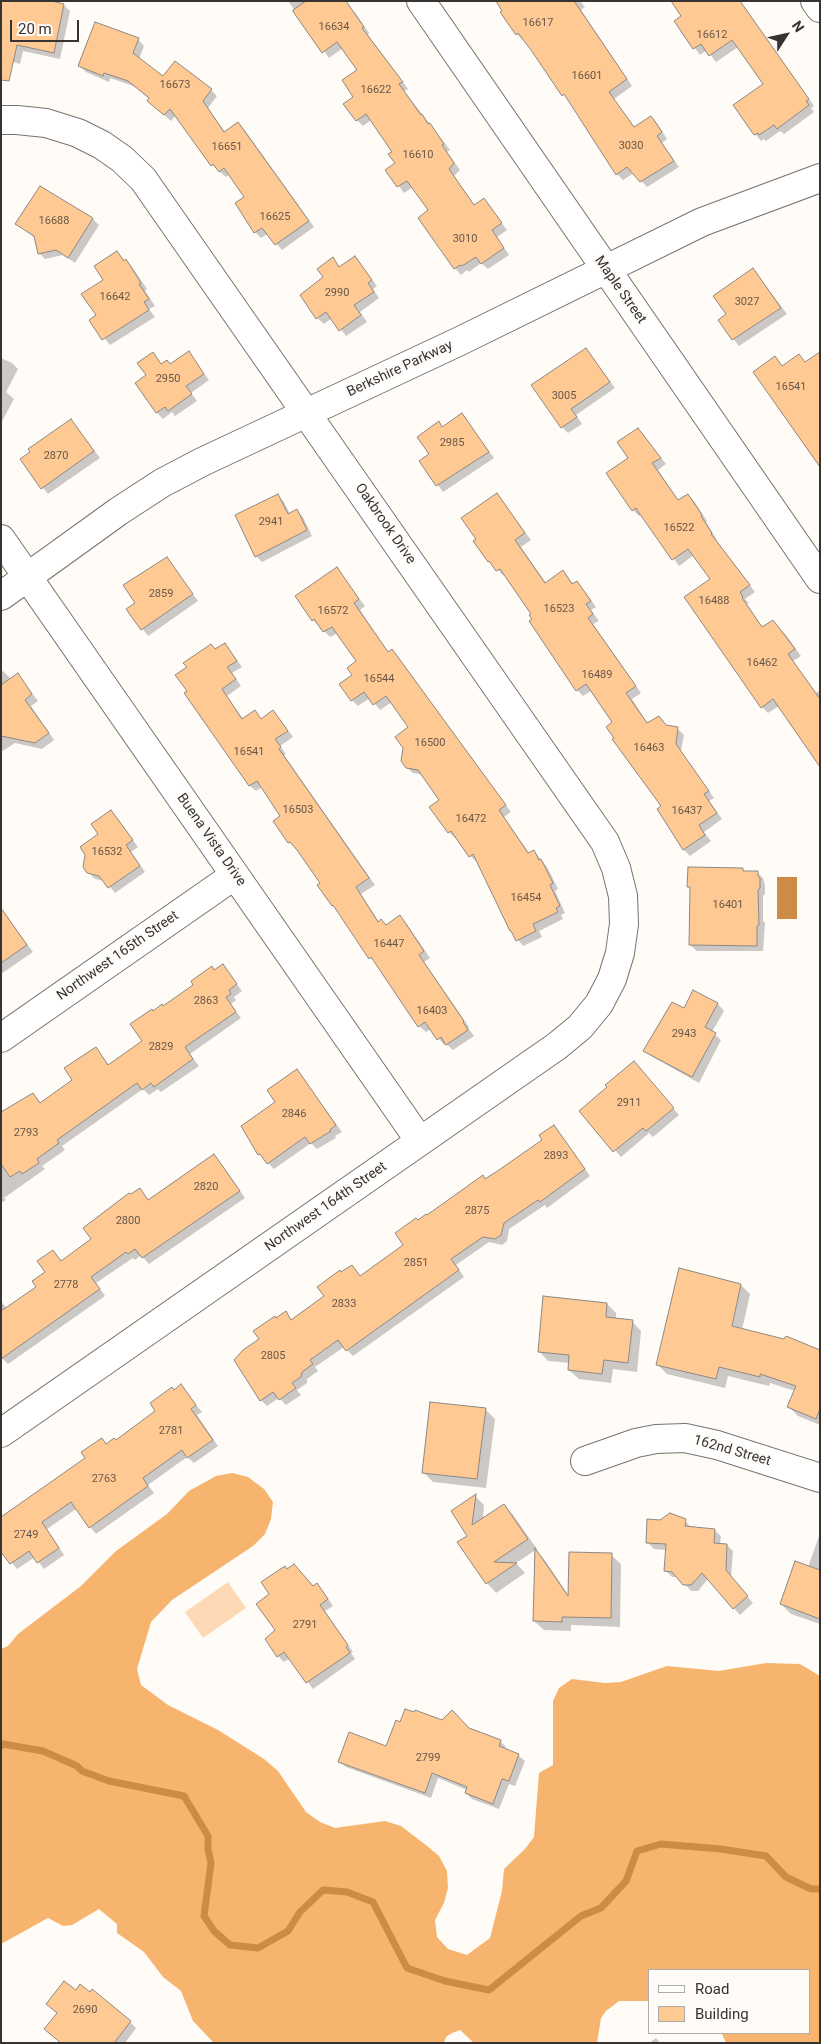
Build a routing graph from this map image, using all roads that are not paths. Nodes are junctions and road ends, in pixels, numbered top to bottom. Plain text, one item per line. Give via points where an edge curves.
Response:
1 (421, 1) edge
2 (815, 1) edge
3 (820, 8) edge
4 (1, 120) edge
5 (820, 178) edge
6 (606, 269) junction
7 (307, 413) junction
8 (1, 539) edge
9 (28, 578) junction
10 (820, 579) edge
11 (1, 596) edge
12 (235, 875) junction
13 (620, 953) joint
14 (1, 1038) edge
15 (420, 1141) junction
16 (1, 1433) edge
17 (585, 1460) dead end
18 (820, 1478) edge

1 - 6 street, Maple Street
2 - 3 street
4 - 7 street, Oakbrook Drive via 46,124 78,133 122,159 143,179
5 - 6 street, Berkshire Parkway via 702,222
6 - 7 street, Berkshire Parkway
6 - 10 street, Maple Street
7 - 9 street, Berkshire Parkway via 162,483
7 - 13 street, Oakbrook Drive via 605,842 623,896
8 - 9 street, Buena Vista Drive
9 - 11 street, Berkshire Parkway
9 - 12 street, Buena Vista Drive
12 - 14 street, Northwest 165th Street
12 - 15 street, Buena Vista Drive
13 - 15 street, Northwest 164th Street via 612,979 599,1004 580,1027 558,1046
15 - 16 street, Northwest 164th Street
17 - 18 street, 162nd Street via 636,1443 684,1438 718,1444

